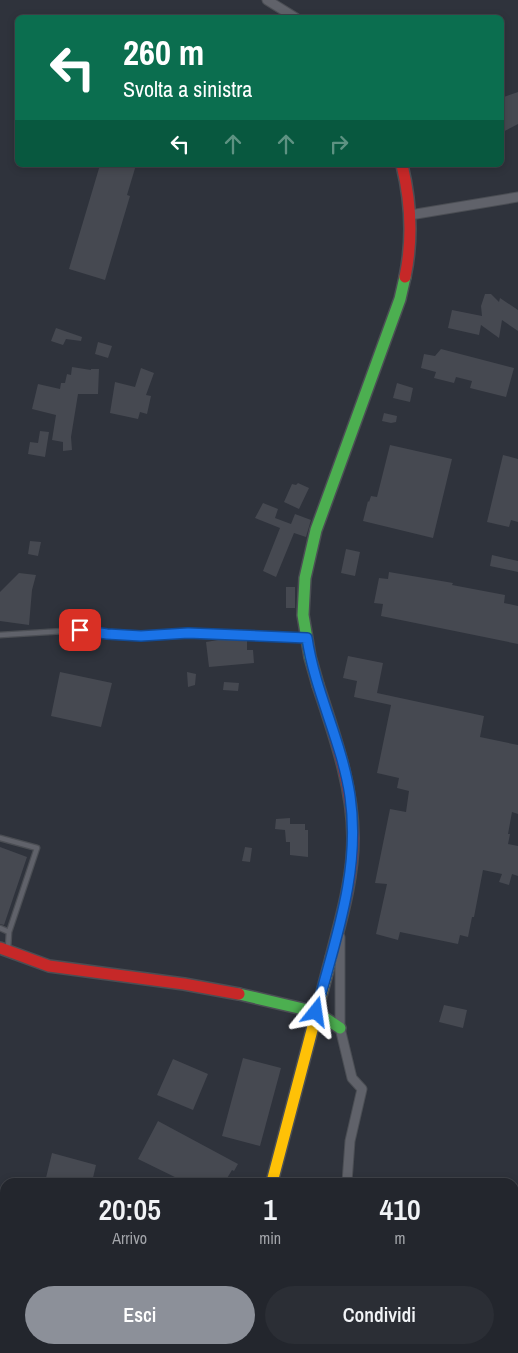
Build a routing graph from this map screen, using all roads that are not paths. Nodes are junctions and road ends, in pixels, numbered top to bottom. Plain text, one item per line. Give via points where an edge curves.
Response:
1 (267, 0) edge
2 (291, 15) edge
3 (403, 167) edge
4 (518, 197) edge
5 (410, 216) junction
6 (0, 635) edge
7 (307, 638) junction
8 (0, 838) edge
9 (340, 922) junction
10 (0, 928) edge
11 (9, 932) junction
12 (4, 949) edge
13 (316, 1012) junction
14 (340, 1028) junction
15 (273, 1178) edge
16 (347, 1178) edge

1 - 2 street
3 - 5 street
4 - 5 street
5 - 7 street via 408,261 400,299 316,530 305,578
6 - 7 lane via 80,630 141,636 188,633
7 - 9 street via 350,795 353,837 350,878
8 - 11 lane via 37,848
9 - 13 street
9 - 14 street
10 - 11 lane
11 - 12 lane
12 - 13 street via 49,966 184,984
13 - 14 street
13 - 15 street
14 - 16 street via 352,1078 362,1089 350,1141

